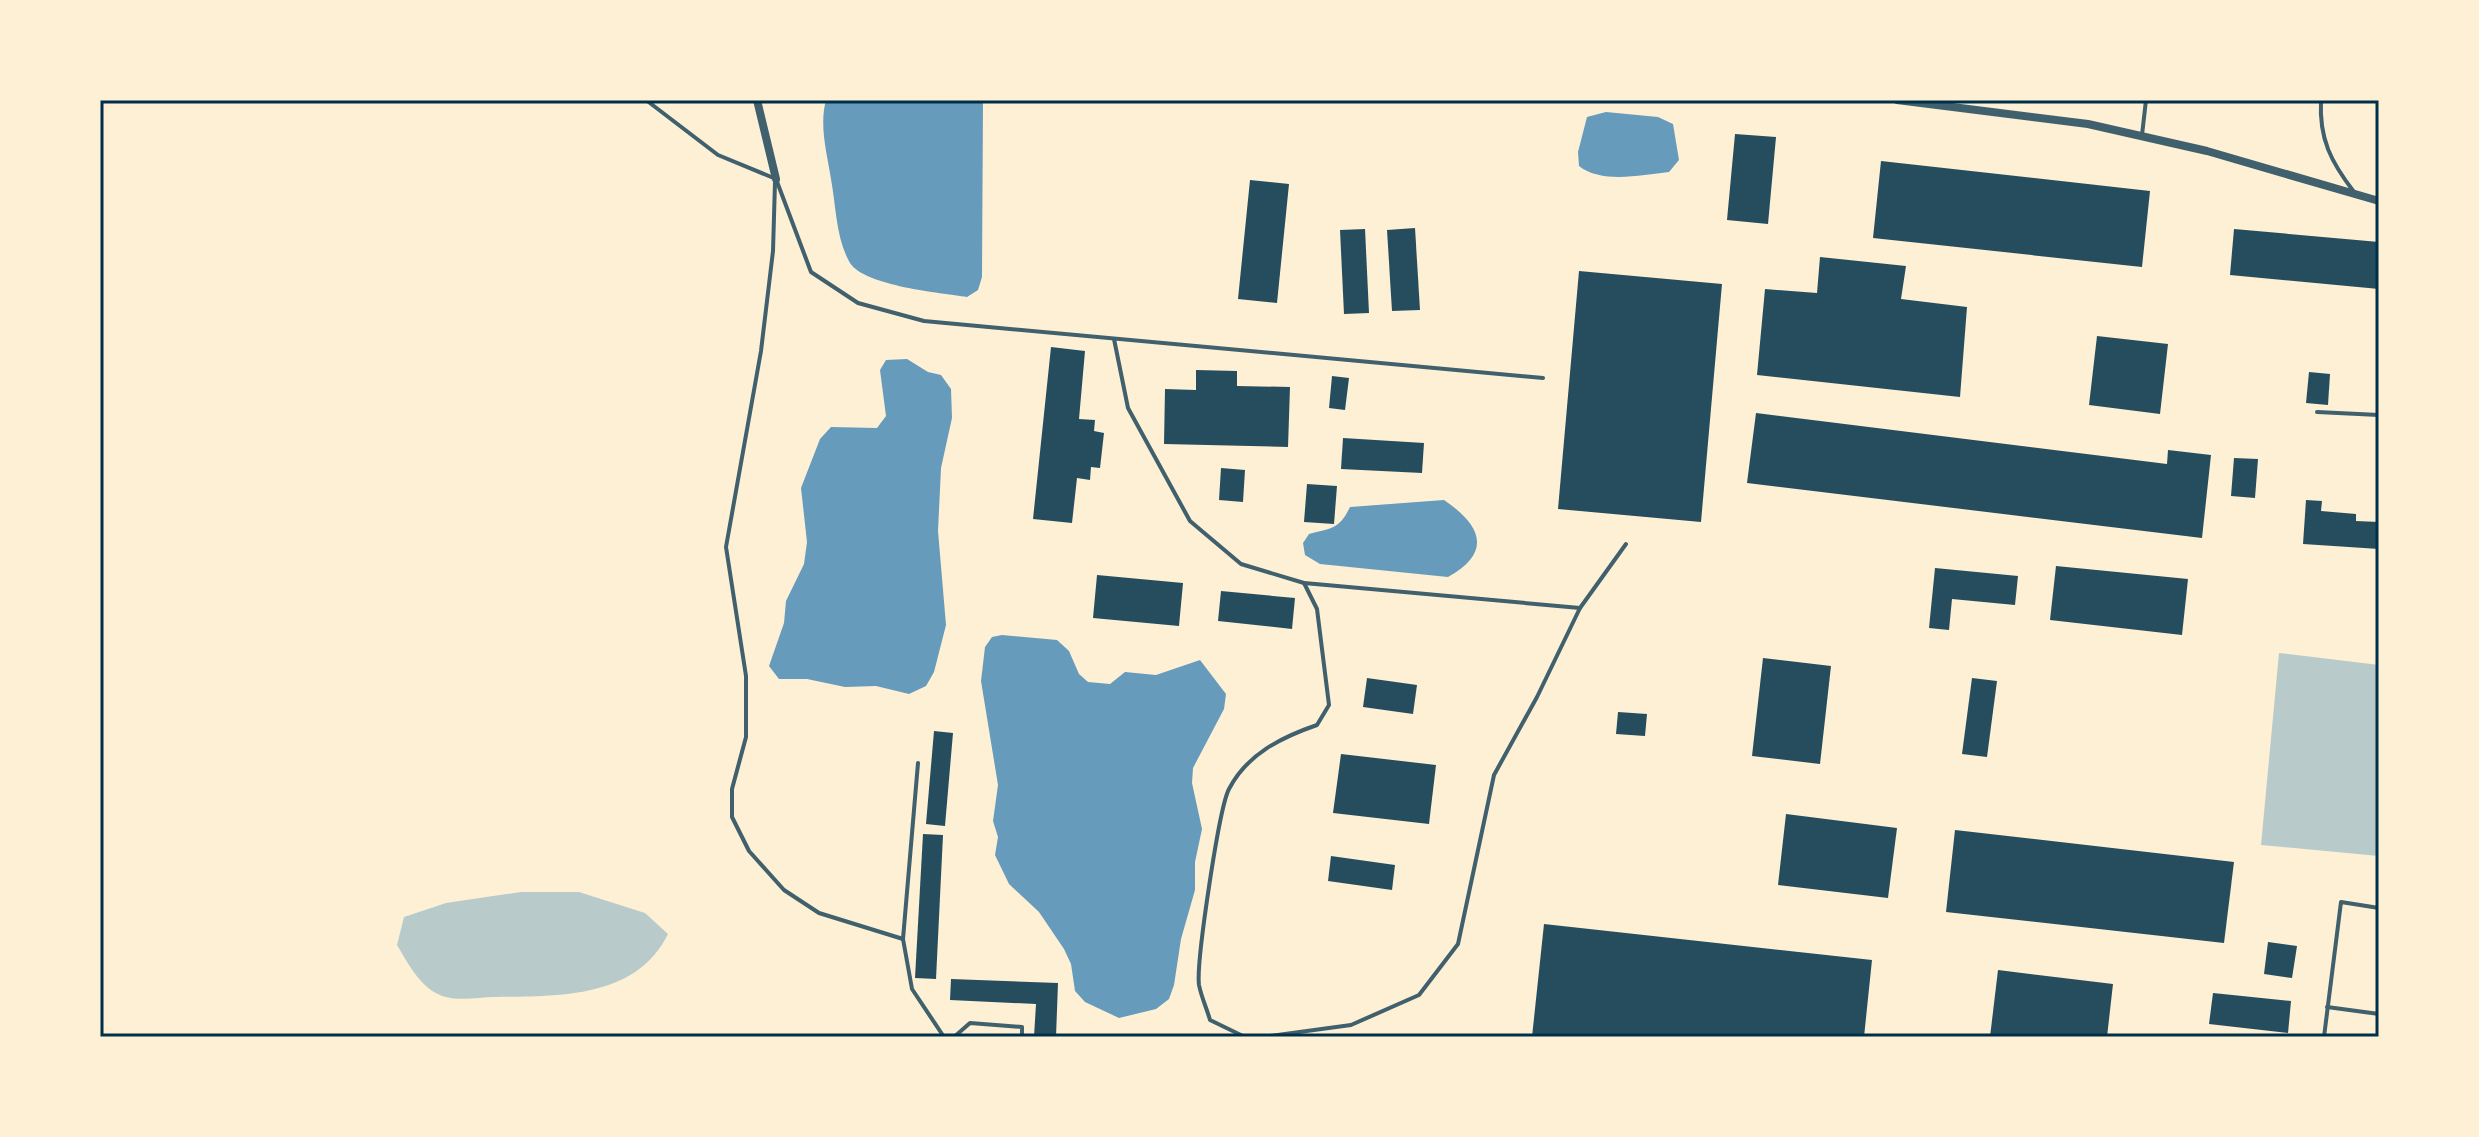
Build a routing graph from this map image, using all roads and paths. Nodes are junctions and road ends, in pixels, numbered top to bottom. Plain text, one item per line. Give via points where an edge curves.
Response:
1 (646, 100) edge
2 (757, 100) edge
3 (1897, 100) edge
4 (2146, 100) edge
5 (2321, 100) edge
6 (2142, 137) junction
7 (776, 179) junction
8 (2357, 195) junction
9 (2379, 201) edge
10 (1114, 339) junction
11 (1543, 378) dead end
12 (2317, 412) dead end
13 (2379, 415) edge
14 (1626, 544) dead end
15 (1304, 583) junction
16 (1580, 608) junction
17 (918, 763) dead end
18 (2379, 908) edge
19 (903, 939) junction
20 (2327, 1007) junction
21 (2379, 1014) edge
22 (944, 1037) edge
23 (954, 1037) edge
24 (1022, 1037) edge
25 (1245, 1037) edge
26 (1263, 1037) edge
27 (2324, 1037) edge

1 - 7 lane via 718,155
2 - 7 street
3 - 6 street via 2088,124
4 - 6 lane
5 - 8 lane via 2320,129 2332,163
6 - 8 street
7 - 10 lane via 811,272 858,303 924,321
7 - 19 lane via 761,351 726,547 746,676 746,737 732,789 732,817 749,851 784,890 819,913
8 - 9 street
10 - 11 lane
10 - 15 lane via 1128,408 1190,521 1241,564
12 - 13 lane
14 - 16 lane
15 - 16 lane
15 - 25 lane via 1317,609 1329,705 1317,725 1285,736 1249,762 1228,790 1212,876 1199,984 1210,1020
16 - 26 lane via 1494,775 1458,944 1419,995 1351,1025
17 - 19 lane
18 - 20 lane via 2341,902
19 - 22 lane via 912,989
20 - 21 lane
20 - 27 lane
23 - 24 lane via 970,1023 1022,1027

